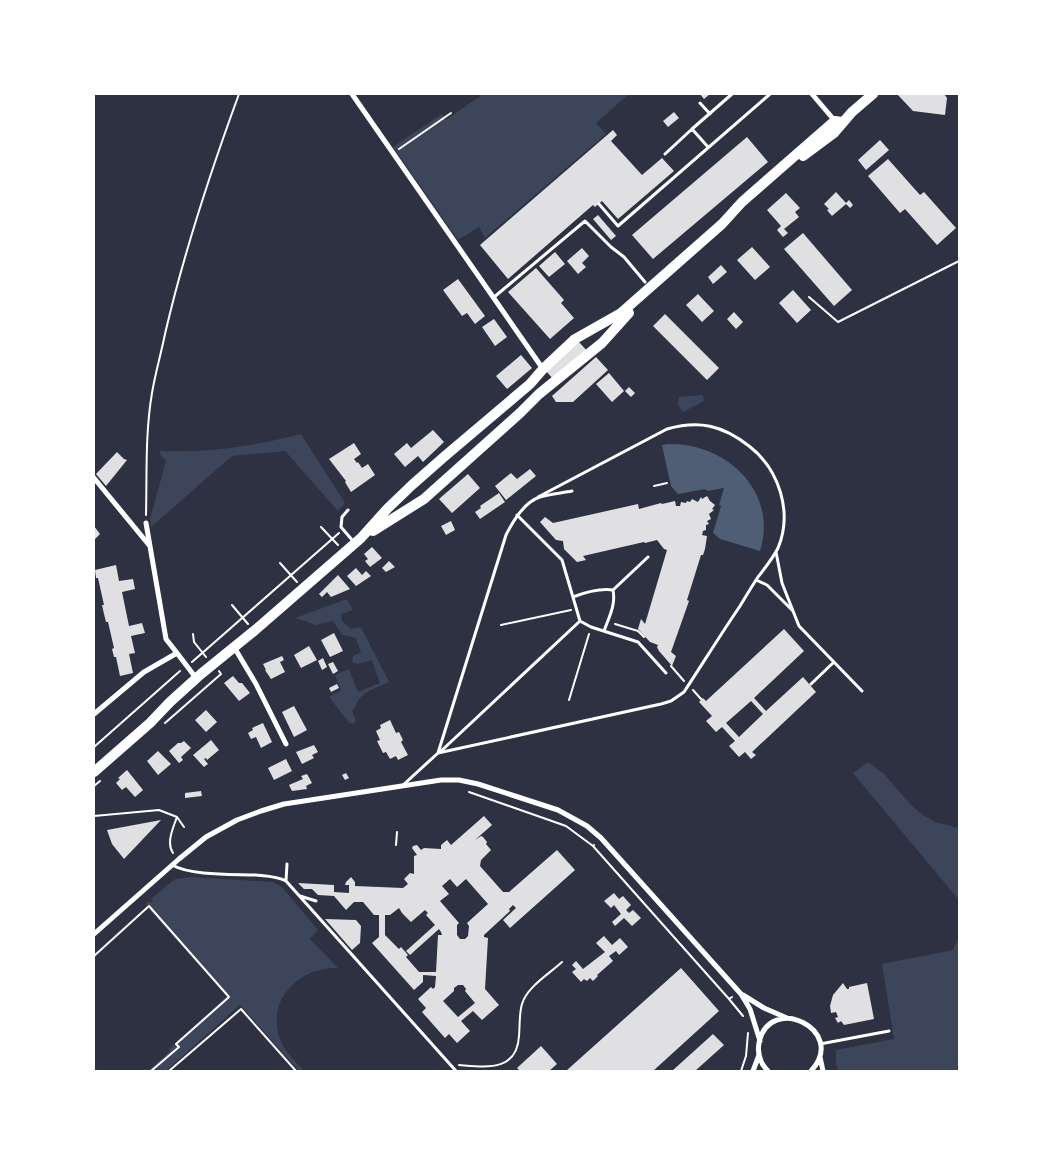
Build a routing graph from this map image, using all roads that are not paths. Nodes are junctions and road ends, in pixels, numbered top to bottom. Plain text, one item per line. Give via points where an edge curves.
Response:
1 (352, 94) edge
2 (732, 94) edge
3 (770, 94) edge
4 (812, 94) edge
5 (873, 94) edge
6 (700, 103) dead end
7 (710, 114) junction
8 (839, 122) junction
9 (692, 130) junction
10 (708, 147) junction
11 (665, 154) dead end
12 (599, 204) dead end
13 (645, 282) dead end
14 (493, 298) junction
15 (543, 369) junction
16 (530, 384) junction
17 (539, 394) junction
18 (460, 442) junction
19 (472, 457) junction
20 (94, 478) edge
21 (572, 492) dead end
22 (538, 497) junction
23 (399, 498) junction
24 (407, 509) junction
25 (348, 510) dead end
26 (518, 515) junction
27 (146, 523) road end
28 (358, 541) junction
29 (150, 546) junction
30 (776, 552) junction
31 (648, 557) dead end
32 (756, 580) junction
33 (613, 590) junction
34 (573, 597) junction
35 (793, 611) junction
36 (580, 621) junction
37 (604, 631) junction
38 (234, 647) junction
39 (177, 653) junction
40 (834, 662) junction
41 (666, 673) dead end
42 (197, 678) junction
43 (811, 684) dead end
44 (862, 691) dead end
45 (94, 714) edge
46 (286, 744) dead end
47 (438, 753) junction
48 (94, 772) edge
49 (401, 786) junction
50 (287, 864) dead end
51 (171, 865) junction
52 (286, 881) junction
53 (299, 895) junction
54 (316, 901) dead end
55 (94, 934) edge
56 (739, 992) junction
57 (787, 1018) junction
58 (889, 1031) dead end
59 (760, 1041) junction
60 (820, 1044) junction
61 (759, 1054) junction
62 (819, 1056) junction
63 (456, 1071) edge
64 (753, 1071) edge
65 (768, 1071) edge
66 (811, 1071) edge
67 (823, 1071) edge

1 - 14 street
2 - 7 lane
3 - 10 lane
4 - 8 street
5 - 8 main road
6 - 7 lane
7 - 9 lane
8 - 15 main road via 742,202 722,224 621,312 575,339
8 - 17 main road via 841,126 825,141 745,206 729,225 623,319 602,343
9 - 10 lane
9 - 11 lane
10 - 12 lane via 618,226
13 - 14 lane via 624,257 585,221
14 - 15 street
15 - 16 main road
16 - 17 main road
16 - 18 main road
17 - 19 main road
18 - 19 main road
18 - 23 main road
19 - 24 main road via 424,499
20 - 29 street
21 - 22 lane
22 - 26 lane
22 - 30 lane via 667,429 687,425 711,426 724,430 749,446 776,478 784,514
23 - 24 main road
23 - 28 main road
24 - 28 main road
25 - 28 lane via 341,521 343,531
26 - 34 lane via 562,560
26 - 47 lane via 506,536
27 - 29 street
28 - 38 main road
29 - 39 street via 166,638
30 - 32 lane
30 - 35 lane via 782,583
31 - 33 lane
32 - 35 lane via 767,585
32 - 47 lane via 684,692 671,701
33 - 34 lane via 588,591
33 - 37 lane via 615,599
34 - 36 lane
35 - 40 lane via 799,626
36 - 37 lane
36 - 47 lane
37 - 41 lane via 638,642
38 - 42 main road
38 - 46 street
39 - 42 street
39 - 45 street via 144,672
40 - 43 lane
40 - 44 lane
42 - 48 main road
47 - 49 lane
49 - 51 street via 284,804 261,811 210,835
49 - 56 street via 441,780 478,784 566,814 587,826
50 - 52 lane
51 - 52 lane via 193,872 271,876
51 - 55 street
52 - 53 lane
53 - 54 lane
53 - 63 lane
56 - 57 street
56 - 59 street via 750,1009
57 - 59 street via 769,1026
57 - 60 street via 806,1023 814,1030
58 - 60 lane
59 - 61 street
60 - 62 street
61 - 64 street
61 - 65 street
62 - 66 street
62 - 67 street

